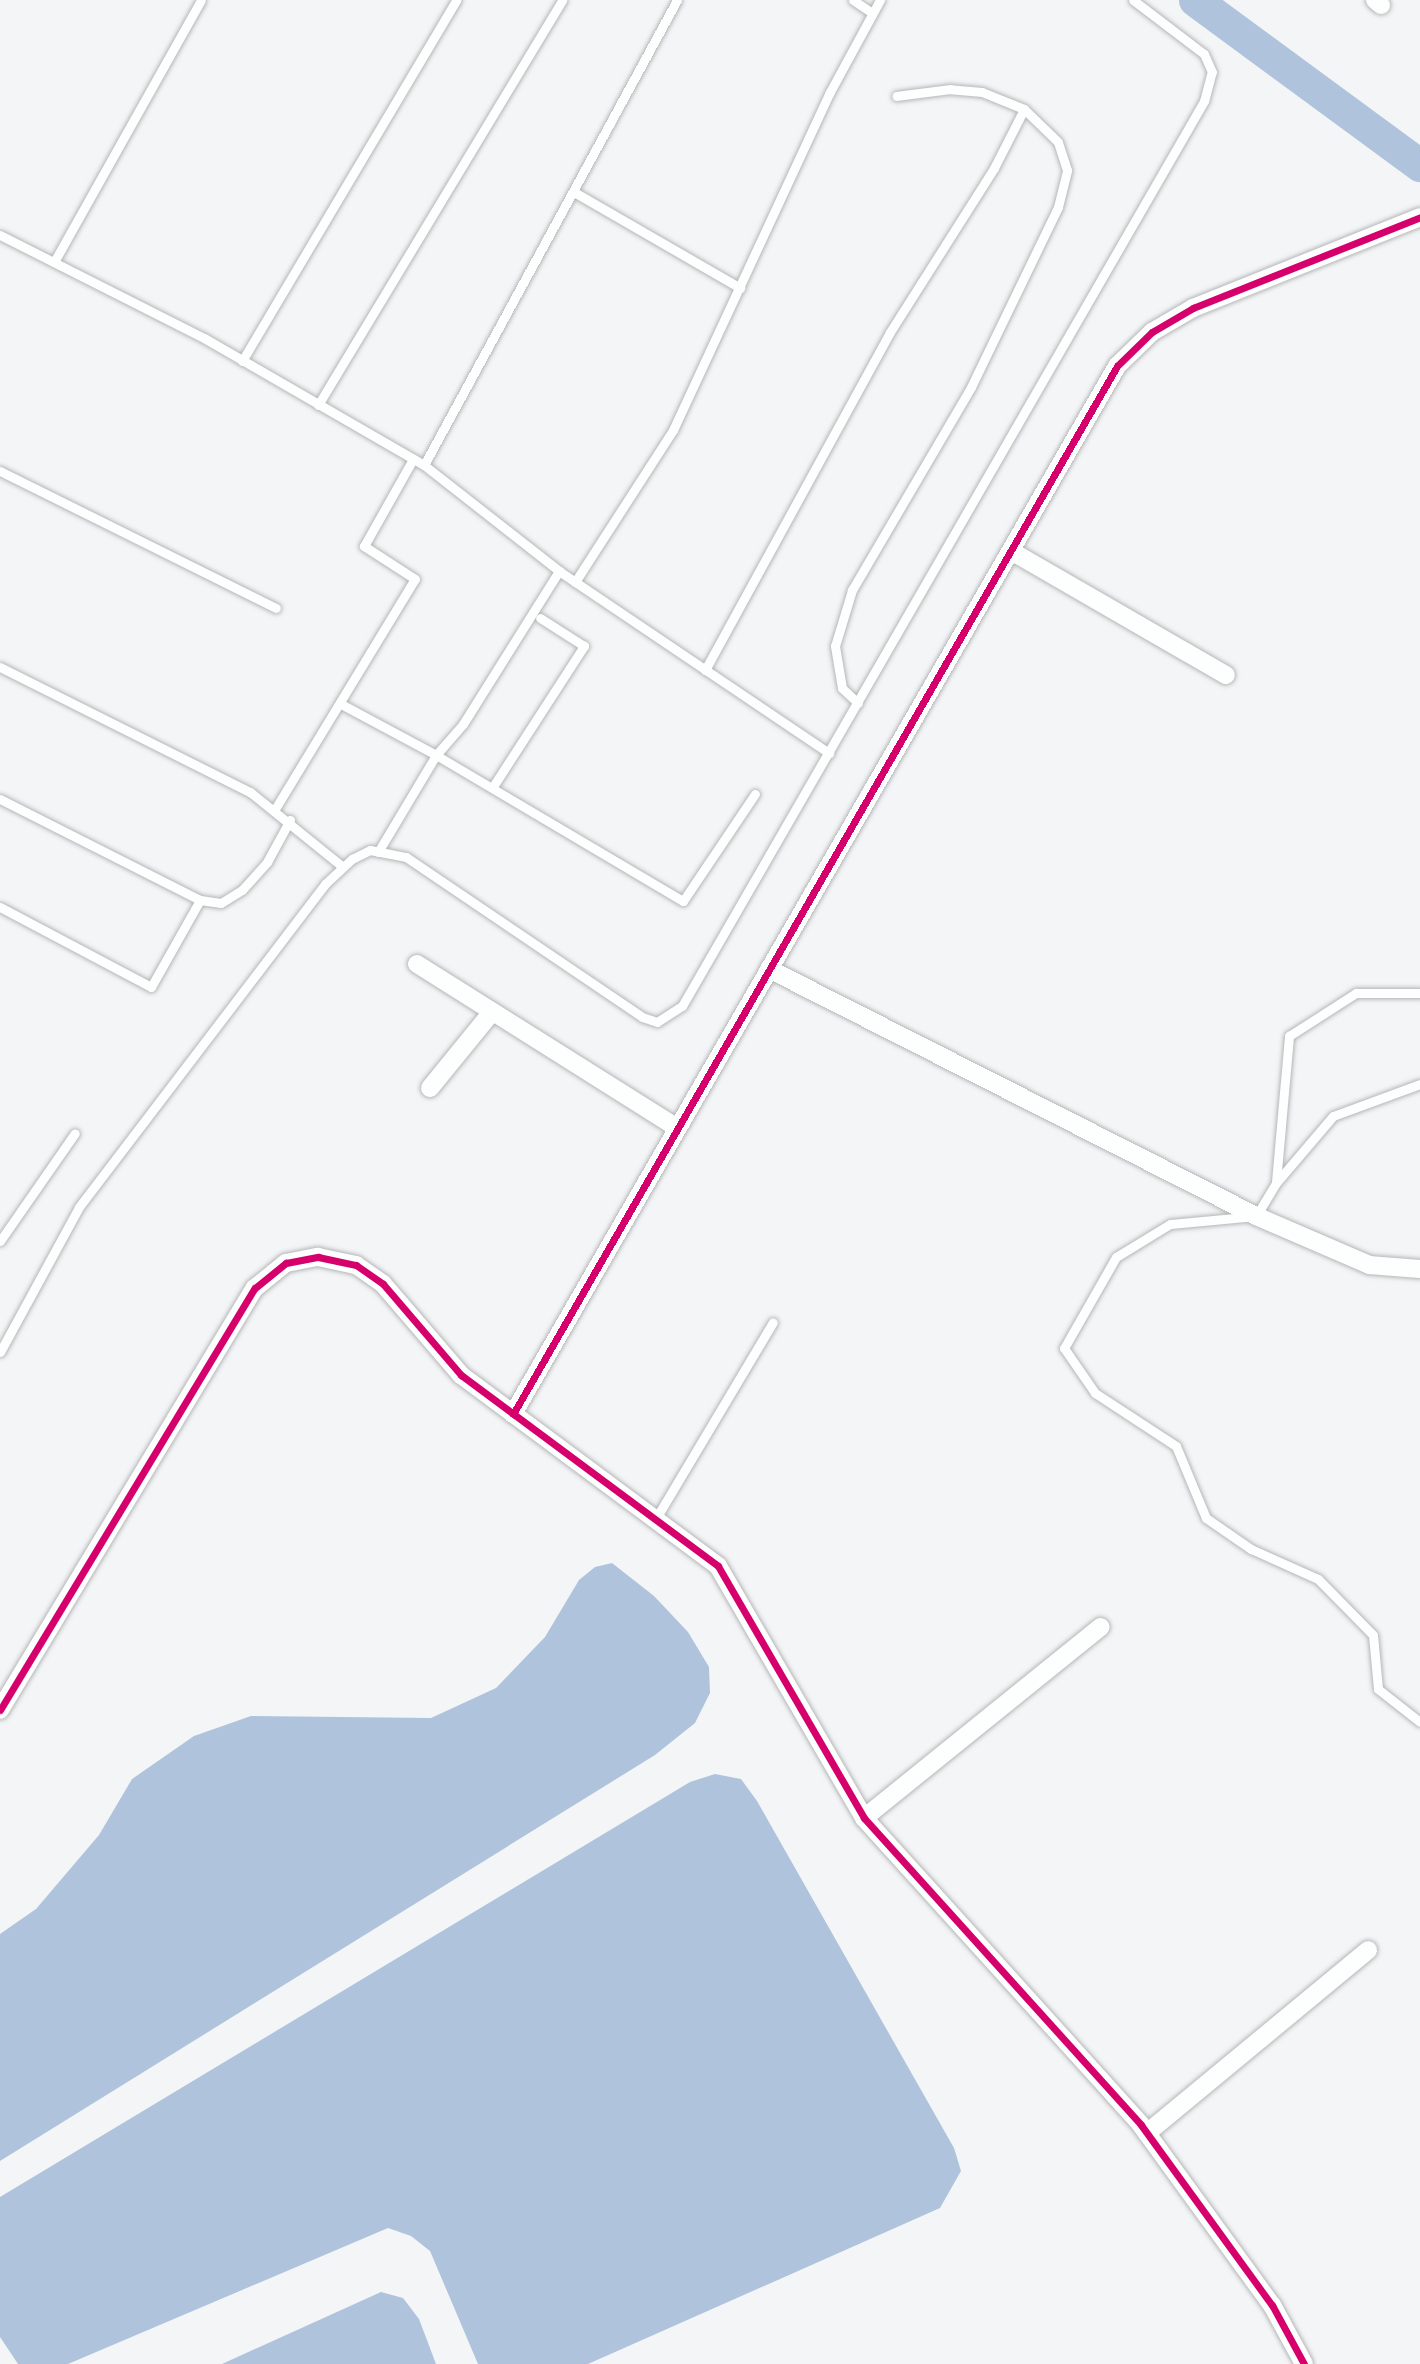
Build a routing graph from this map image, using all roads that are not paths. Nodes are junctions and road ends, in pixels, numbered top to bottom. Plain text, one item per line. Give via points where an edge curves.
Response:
1 (201, 0) edge
2 (456, 0) edge
3 (562, 0) edge
4 (677, 0) edge
5 (853, 0) edge
6 (880, 0) edge
7 (1133, 0) edge
8 (872, 13) junction
9 (896, 96) dead end
10 (1024, 109) junction
11 (574, 192) junction
12 (1420, 217) edge
13 (1403, 226) junction
14 (0, 235) edge
15 (1420, 238) edge
16 (54, 262) junction
17 (740, 288) junction
18 (242, 360) junction
19 (318, 405) junction
20 (412, 459) junction
21 (424, 466) junction
22 (0, 471) edge
23 (1011, 551) junction
24 (559, 571) junction
25 (575, 582) junction
26 (276, 608) dead end
27 (540, 618) dead end
28 (0, 667) edge
29 (705, 670) junction
30 (1226, 675) dead end
31 (858, 703) junction
32 (341, 704) junction
33 (829, 753) junction
34 (436, 755) junction
35 (494, 785) junction
36 (755, 794) dead end
37 (0, 799) edge
38 (275, 809) junction
39 (290, 820) junction
40 (379, 852) junction
41 (343, 867) junction
42 (200, 900) junction
43 (0, 907) edge
44 (417, 964) dead end
45 (769, 969) junction
46 (1420, 993) edge
47 (492, 1012) junction
48 (1420, 1084) edge
49 (430, 1088) dead end
50 (677, 1128) junction
51 (75, 1133) dead end
52 (1276, 1183) junction
53 (1256, 1216) junction
54 (0, 1241) edge
55 (1420, 1269) edge
56 (773, 1322) dead end
57 (0, 1352) edge
58 (513, 1414) junction
59 (655, 1520) junction
60 (1101, 1627) dead end
61 (0, 1710) edge
62 (1420, 1722) edge
63 (864, 1818) junction
64 (1368, 1950) dead end
65 (1147, 2133) junction
66 (1304, 2364) edge

1 - 16 lane
2 - 18 lane
3 - 19 lane
4 - 11 lane
5 - 8 lane
6 - 8 lane
7 - 31 lane via 1204,54 1212,72 1210,86
8 - 17 lane via 830,92
9 - 10 lane via 982,92
10 - 29 lane via 994,167 890,332
10 - 31 lane via 1058,142 1066,170 1058,207 971,387 852,590 841,618 836,654 842,688
11 - 17 lane
11 - 21 lane
12 - 13 street
13 - 15 street
13 - 23 street via 1193,308 1152,332 1117,366
14 - 16 lane
16 - 18 lane
17 - 25 lane via 673,430
18 - 19 lane
19 - 20 lane
20 - 21 lane
20 - 32 lane via 364,546 415,579
21 - 24 lane
22 - 26 lane
23 - 30 street
23 - 45 street
24 - 25 lane
24 - 34 lane via 463,724
25 - 29 lane
27 - 35 lane via 584,646
28 - 38 lane via 250,792
29 - 33 lane
31 - 33 lane
32 - 34 lane
32 - 38 lane
33 - 40 lane via 682,1006 657,1021 642,1017 406,857
34 - 35 lane
34 - 40 lane
35 - 36 lane via 683,901
37 - 42 lane
38 - 39 lane
39 - 41 lane
39 - 42 lane via 267,862 242,890 221,903
40 - 41 lane via 370,850
41 - 57 lane via 79,1207
42 - 43 lane via 151,988
44 - 47 street
45 - 50 street
45 - 53 street
46 - 52 lane via 1356,993 1289,1037
47 - 49 street
47 - 50 street
48 - 52 lane via 1333,1116
50 - 58 street
51 - 54 lane
52 - 53 lane
53 - 55 street via 1369,1265
53 - 62 lane via 1170,1224 1116,1257 1064,1348 1095,1393 1176,1446 1206,1518 1251,1549 1318,1579 1373,1635 1378,1689
56 - 59 lane
58 - 59 street
58 - 61 street via 460,1375 383,1284 356,1265 317,1257 286,1264 255,1288
59 - 63 street via 718,1566
60 - 63 street
63 - 65 street
64 - 65 street
65 - 66 street via 1272,2305

